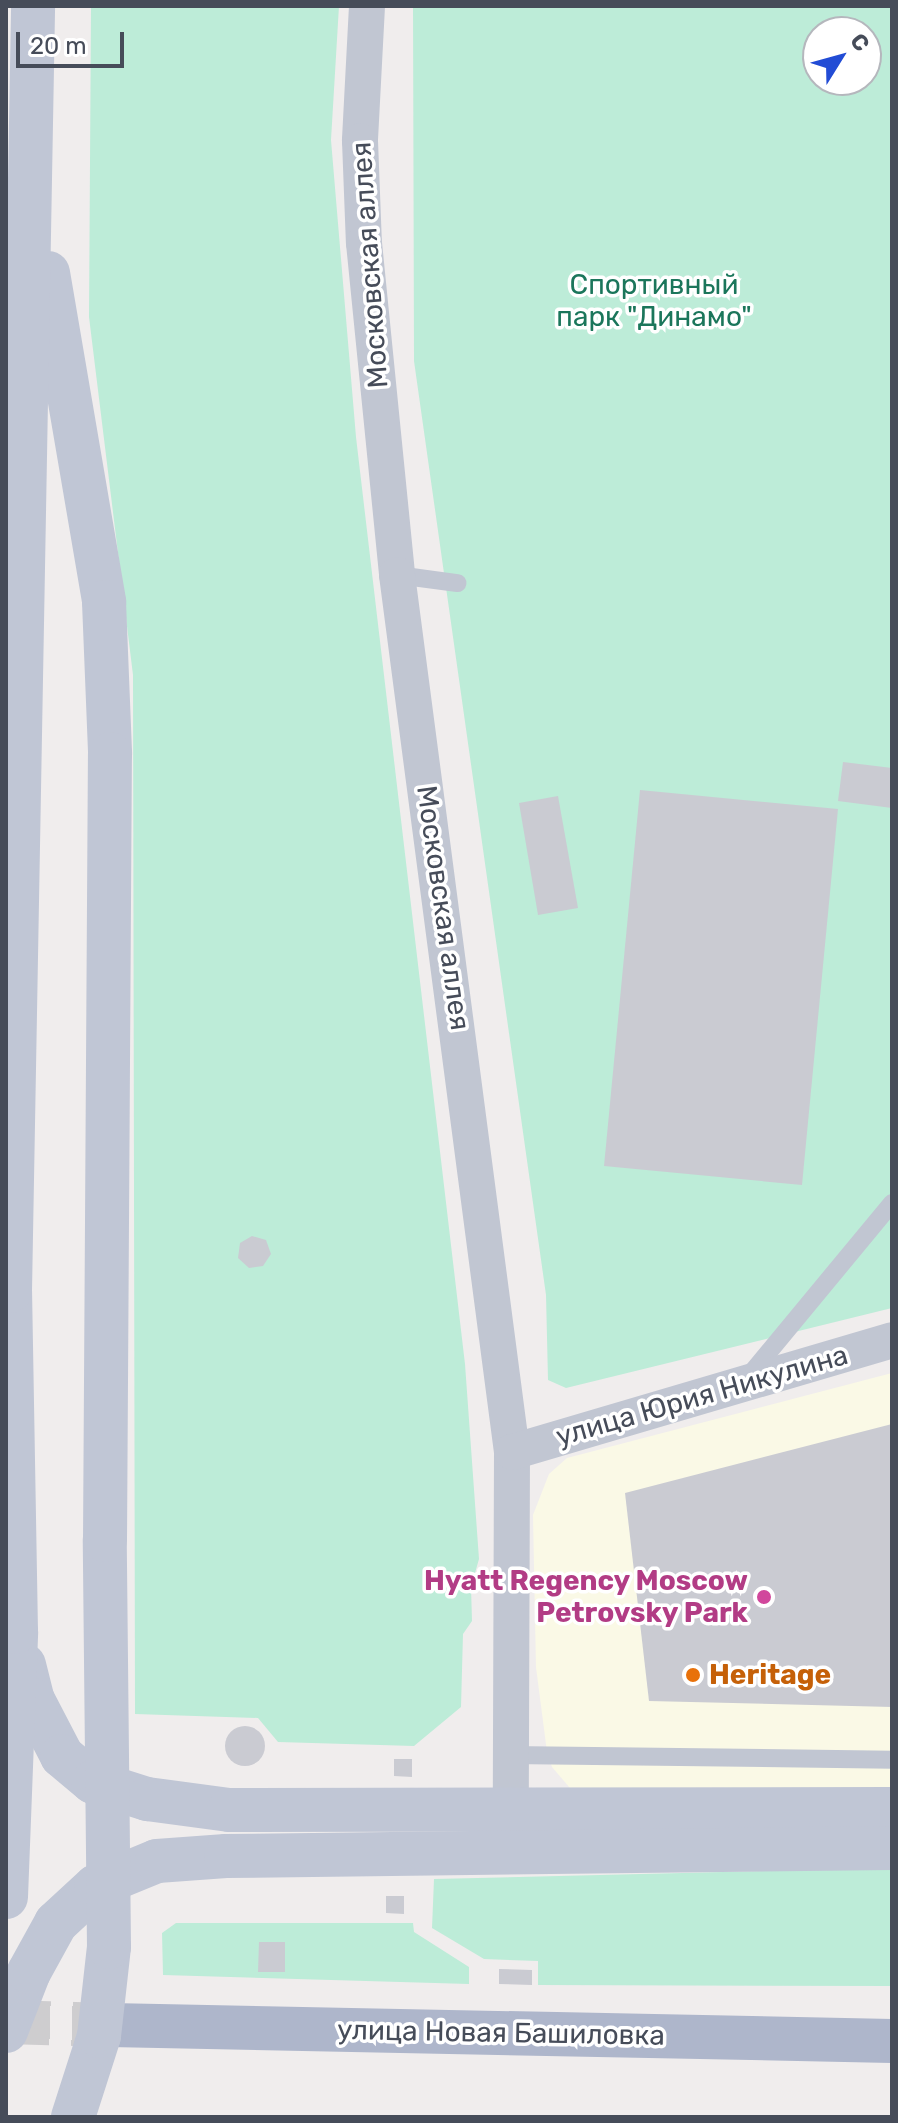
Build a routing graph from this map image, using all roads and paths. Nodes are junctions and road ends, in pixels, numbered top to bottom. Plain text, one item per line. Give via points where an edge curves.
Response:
1 (33, 6) edge
2 (367, 6) edge
3 (29, 152) junction
4 (397, 575) junction
5 (457, 583) dead end
6 (892, 1203) edge
7 (8, 1302) edge
8 (892, 1340) edge
9 (742, 1384) junction
10 (512, 1452) junction
11 (16, 1632) junction
12 (509, 1755) junction
13 (892, 1760) edge
14 (892, 1809) edge
15 (511, 1811) junction
16 (892, 1848) edge
17 (6, 1897) edge
18 (110, 2025) tunnel mouth
19 (6, 2031) edge
20 (892, 2041) edge
21 (73, 2117) edge

1 - 3 main road
2 - 4 street, Московская аллея via 360,141 364,243
3 - 7 main road
3 - 21 main road, bridge via 104,602 110,754 109,1947 99,2036
4 - 5 lane
4 - 10 street, Московская аллея via 504,1360
6 - 9 lane
7 - 11 main road
8 - 9 street, улица Юрия Никулина
9 - 10 street, улица Юрия Никулина
10 - 12 street, Московская аллея
11 - 15 main road via 33,1700 62,1756 93,1782 147,1799 229,1810
11 - 17 main road
12 - 13 lane
12 - 15 street, Московская аллея
14 - 15 main road
16 - 19 main road via 157,1861 96,1886 56,1923
18 - 20 main road, улица Новая Башиловка

